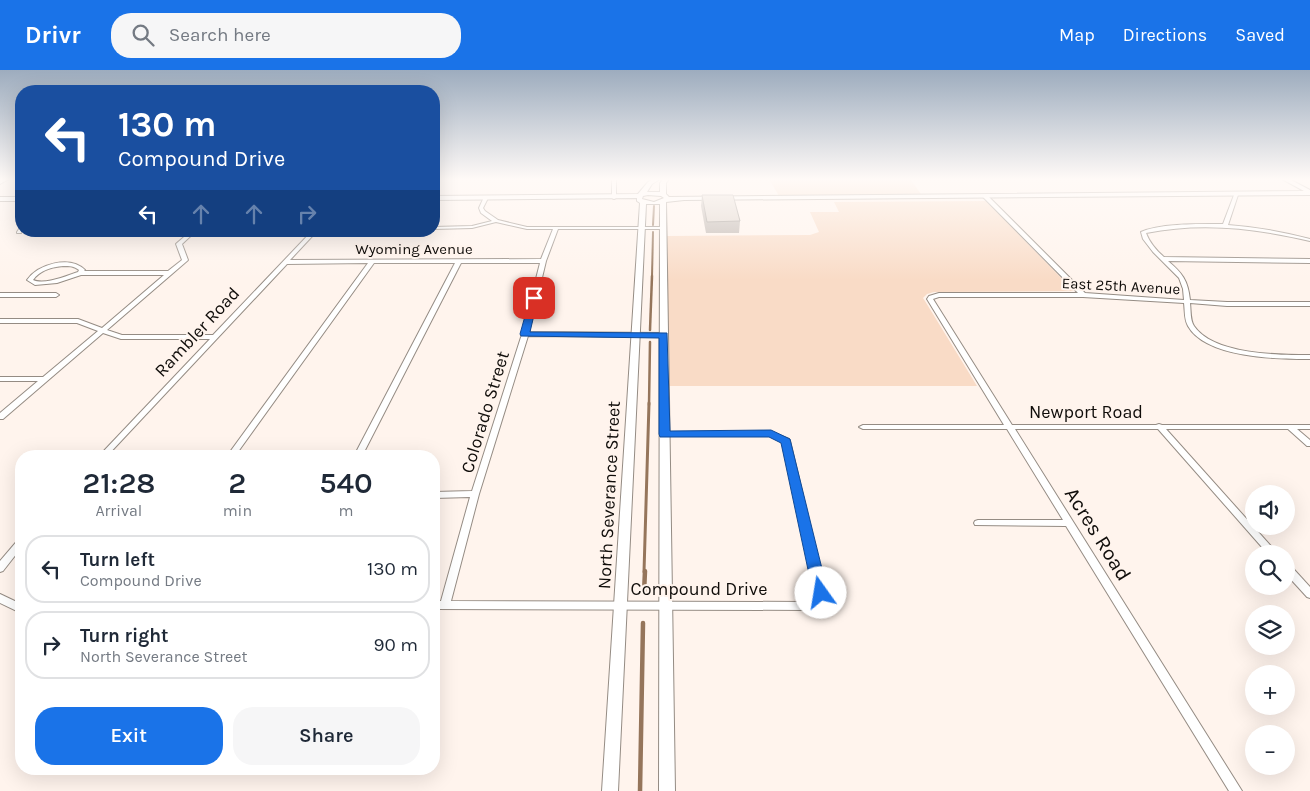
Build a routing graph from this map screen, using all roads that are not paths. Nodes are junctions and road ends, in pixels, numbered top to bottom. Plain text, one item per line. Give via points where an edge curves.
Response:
1 (484, 213) edge
2 (641, 213) edge
3 (664, 213) edge
4 (1001, 213) edge
5 (1230, 213) edge
6 (496, 222) junction
7 (1225, 226) junction
8 (440, 228) edge
9 (556, 228) junction
10 (642, 228) junction
11 (663, 228) junction
12 (187, 237) edge
13 (309, 237) edge
14 (1310, 240) edge
15 (1163, 259) junction
16 (459, 261) junction
17 (543, 261) junction
18 (1310, 261) edge
19 (285, 262) junction
20 (372, 262) junction
21 (80, 273) junction
22 (171, 273) junction
23 (42, 283) junction
24 (0, 295) edge
25 (26, 295) junction
26 (56, 295) dead end
27 (1083, 295) junction
28 (931, 297) joint
29 (1188, 302) junction
30 (1310, 304) edge
31 (0, 321) edge
32 (103, 331) junction
33 (525, 334) junction
34 (636, 335) junction
35 (664, 335) junction
36 (214, 337) junction
37 (1310, 357) edge
38 (45, 379) junction
39 (0, 380) edge
40 (0, 417) edge
41 (1159, 426) junction
42 (863, 427) dead end
43 (1008, 427) junction
44 (1290, 427) junction
45 (1310, 427) edge
46 (664, 434) junction
47 (1310, 444) edge
48 (109, 450) edge
49 (235, 450) edge
50 (361, 450) edge
51 (475, 494) junction
52 (440, 495) edge
53 (978, 523) dead end
54 (1070, 523) junction
55 (1266, 545) edge
56 (15, 549) edge
57 (0, 568) edge
58 (1295, 577) edge
59 (1310, 594) edge
60 (0, 598) edge
61 (440, 605) edge
62 (445, 605) junction
63 (15, 606) edge
64 (621, 606) junction
65 (666, 606) junction
66 (610, 791) edge
67 (667, 791) edge
68 (1236, 791) edge

1 - 6 street
2 - 10 street, North Severance Street
3 - 11 street
4 - 27 street
5 - 7 street
6 - 8 street
6 - 9 street via 518,227
7 - 14 street
7 - 15 street via 1162,227 1143,232 1146,243
9 - 10 street
9 - 17 street, Colorado Street
10 - 11 street
10 - 34 street, North Severance Street
11 - 35 street
12 - 22 street via 179,244 185,260
13 - 19 street, Rambler Road
15 - 18 street
15 - 29 street via 1183,279
16 - 17 street, Wyoming Avenue
16 - 20 street, Wyoming Avenue
16 - 50 street
17 - 33 street, Colorado Street
19 - 20 street, Wyoming Avenue
19 - 36 street, Rambler Road
20 - 49 street
21 - 22 street
21 - 23 street
21 - 23 street via 82,270 74,264 52,266 31,277 30,280
22 - 32 street
23 - 25 street
24 - 25 street
25 - 26 street
27 - 28 street, East 25th Avenue
27 - 29 street, East 25th Avenue
28 - 43 street, Acres Road
29 - 30 street, East 25th Avenue
29 - 37 street via 1191,326 1205,340 1239,353 1280,358
31 - 32 street via 78,321
32 - 36 street via 121,337
32 - 38 street
33 - 34 street
33 - 51 street, Colorado Street
34 - 35 street
34 - 64 street, North Severance Street
35 - 46 street
36 - 48 street, Rambler Road
38 - 39 street
38 - 40 street
41 - 43 street, Newport Road
41 - 44 street, Newport Road
41 - 55 street
42 - 43 street, Newport Road
43 - 54 street, Acres Road
44 - 45 street, Newport Road
44 - 47 street
46 - 65 street
46 - 65 street, Compound Drive via 771,434 786,441 821,593 810,606
51 - 52 street
51 - 62 street, Colorado Street
53 - 54 street
54 - 68 street, Acres Road
56 - 57 street
58 - 59 street
60 - 63 street
61 - 62 street, Compound Drive
62 - 64 street, Compound Drive
64 - 65 street, Compound Drive
64 - 66 street, North Severance Street
65 - 67 street

